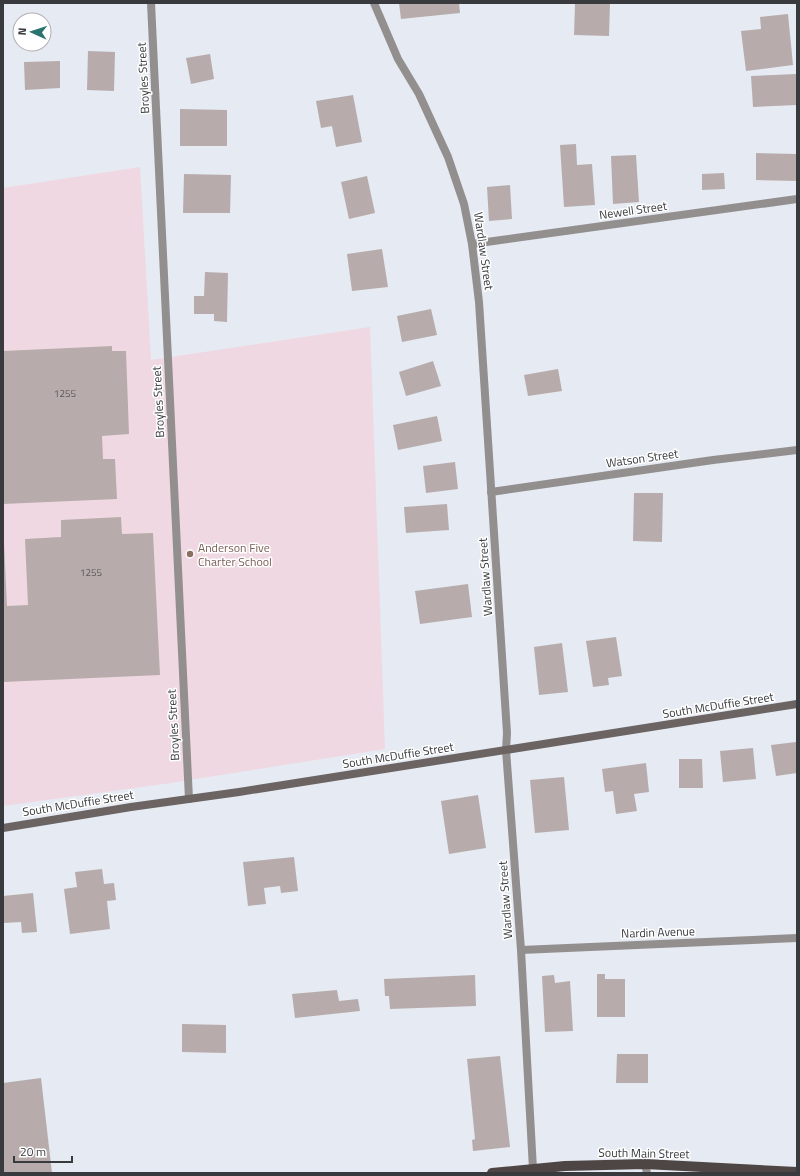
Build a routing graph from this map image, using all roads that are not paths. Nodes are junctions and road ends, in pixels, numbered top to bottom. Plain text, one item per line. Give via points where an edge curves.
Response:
1 (151, 3) edge
2 (374, 3) edge
3 (797, 200) edge
4 (472, 244) junction
5 (797, 450) edge
6 (491, 492) junction
7 (797, 704) edge
8 (506, 750) junction
9 (188, 799) junction
10 (3, 828) edge
11 (797, 938) edge
12 (521, 950) junction
13 (646, 1168) edge
14 (533, 1169) junction
15 (797, 1172) edge
16 (492, 1173) edge

1 - 9 street, Broyles Street
2 - 4 street, Wardlaw Street via 398,59 419,94 448,156 464,204
3 - 4 street, Newell Street
4 - 6 street, Wardlaw Street via 479,302
5 - 6 street, Watson Street
6 - 8 street, Wardlaw Street
7 - 8 street, South McDuffie Street
8 - 9 street, South McDuffie Street
8 - 12 street, Wardlaw Street
9 - 10 street, South McDuffie Street
11 - 12 street, Nardin Avenue
12 - 14 street, Wardlaw Street
13 - 14 main road, South Main Street via 565,1166
13 - 15 main road, South Main Street
14 - 16 main road, South Main Street

